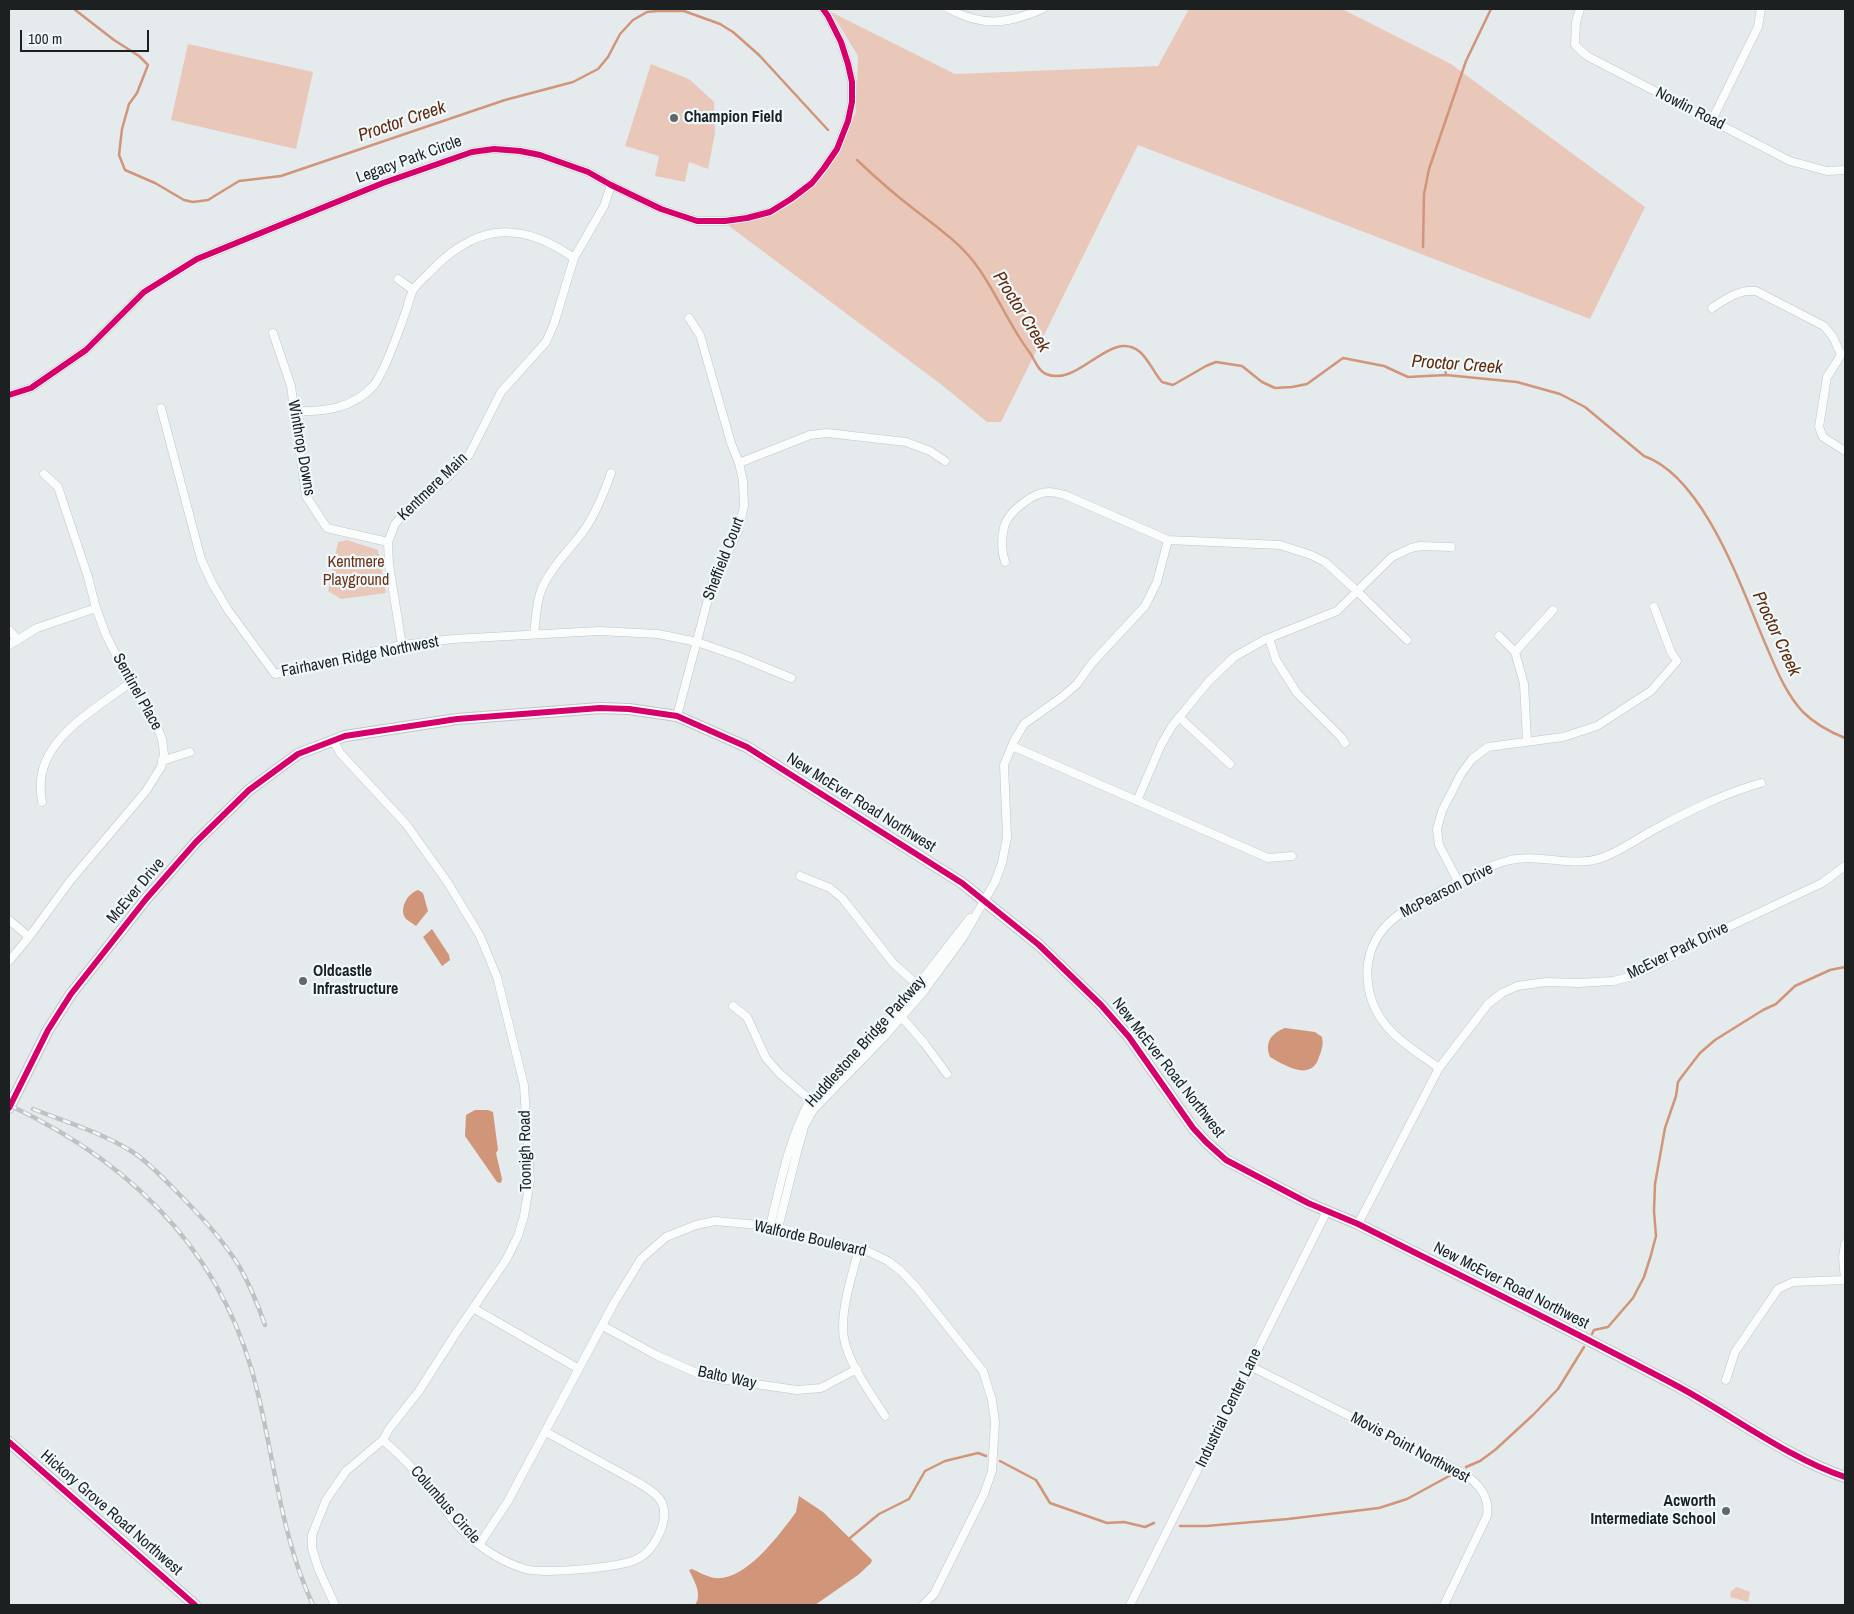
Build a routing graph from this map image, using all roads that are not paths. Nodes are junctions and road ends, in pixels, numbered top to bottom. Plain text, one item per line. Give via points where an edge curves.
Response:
1 (823, 9) edge
2 (949, 9) edge
3 (1042, 9) edge
4 (1580, 9) edge
5 (1761, 9) edge
6 (1712, 120) junction
7 (1845, 170) edge
8 (611, 185) junction
9 (574, 258) junction
10 (398, 279) dead end
11 (413, 290) junction
12 (1712, 308) dead end
13 (689, 318) dead end
14 (273, 333) dead end
15 (1843, 354) edge
16 (9, 395) edge
17 (161, 408) dead end
18 (294, 411) junction
19 (1845, 451) edge
20 (945, 461) dead end
21 (739, 463) junction
22 (611, 473) dead end
23 (44, 474) dead end
24 (1168, 540) junction
25 (388, 542) junction
26 (1451, 547) dead end
27 (1006, 562) dead end
28 (1357, 591) junction
29 (1654, 607) dead end
30 (96, 608) junction
31 (1553, 610) dead end
32 (9, 630) edge
33 (534, 634) junction
34 (1499, 636) dead end
35 (1269, 638) junction
36 (18, 640) junction
37 (1407, 640) dead end
38 (697, 642) junction
39 (9, 645) edge
40 (402, 645) junction
41 (1515, 652) junction
42 (791, 678) dead end
43 (130, 683) junction
44 (677, 716) junction
45 (1179, 717) junction
46 (333, 740) junction
47 (1527, 741) junction
48 (1344, 743) dead end
49 (1012, 746) junction
50 (190, 752) dead end
51 (162, 762) junction
52 (1230, 764) dead end
53 (1761, 783) dead end
54 (1137, 801) junction
55 (42, 802) dead end
56 (1292, 856) dead end
57 (1845, 866) edge
58 (800, 876) dead end
59 (1458, 881) junction
60 (984, 901) junction
61 (9, 920) edge
62 (29, 937) junction
63 (9, 962) edge
64 (917, 986) junction
65 (924, 991) junction
66 (734, 1006) dead end
67 (899, 1014) junction
68 (1439, 1068) junction
69 (947, 1074) dead end
70 (814, 1103) junction
71 (9, 1107) edge
72 (1327, 1211) junction
73 (1358, 1224) junction
74 (774, 1227) junction
75 (1845, 1244) edge
76 (860, 1248) junction
77 (1845, 1280) edge
78 (473, 1308) junction
79 (602, 1326) junction
80 (1250, 1366) junction
81 (857, 1368) junction
82 (579, 1369) junction
83 (1726, 1380) dead end
84 (885, 1416) dead end
85 (546, 1432) junction
86 (382, 1440) junction
87 (9, 1442) edge
88 (1845, 1477) edge
89 (480, 1545) junction
90 (195, 1605) edge
91 (335, 1605) edge
92 (923, 1605) edge
93 (1130, 1605) edge
94 (1444, 1605) edge

1 - 8 street, Legacy Park Circle via 848,64 852,102 836,149 802,192 758,216 707,222 686,219
2 - 3 street via 971,19 999,22
4 - 6 street, Nowlin Road via 1575,45 1587,56
5 - 6 street via 1758,27
6 - 7 street, Nowlin Road via 1790,161 1828,171
8 - 9 street, Kentmere Main via 604,206
8 - 16 street, Legacy Park Circle via 562,162 520,151 494,149 438,162 197,259 144,292 86,350 31,388
9 - 11 street via 535,237 511,232 489,234 473,239 448,255
9 - 25 street, Kentmere Main via 546,342 500,392 469,455 448,477 408,509
10 - 11 street
11 - 18 street via 375,384 343,407
12 - 15 street via 1746,290 1756,291 1824,326
13 - 21 street, Sheffield Court via 700,335
14 - 18 street, Winthrop Downs via 291,386
15 - 19 street via 1827,377 1819,427 1823,437
17 - 40 street, Fairhaven Ridge Northwest via 201,559 228,610 274,674
18 - 25 street, Winthrop Downs via 306,496 323,523 327,528
20 - 21 street via 906,442 827,433 810,435
21 - 38 street, Sheffield Court via 744,506 738,531 711,588
22 - 33 street via 603,497 584,530 553,567 541,590
23 - 30 street, Sentinel Place via 58,487
24 - 27 street via 1065,495 1048,492 1028,499 1004,525 1001,550
24 - 28 street via 1280,545 1325,562
24 - 49 street, Huddlestone Bridge Parkway via 1157,582 1145,606 1077,684 1024,724
25 - 40 street
26 - 28 street via 1411,548 1392,557
28 - 35 street via 1337,611
28 - 37 street
29 - 47 street via 1670,652 1677,661 1651,691 1597,726 1563,737
30 - 36 street via 37,628
30 - 43 street, Sentinel Place
31 - 41 street
32 - 36 street
33 - 38 street, Fairhaven Ridge Northwest via 620,631
33 - 40 street, Fairhaven Ridge Northwest
34 - 41 street
35 - 45 street via 1234,657
35 - 48 street via 1276,660 1297,693
36 - 39 street
38 - 42 street, Fairhaven Ridge Northwest
38 - 44 street, Sheffield Court
41 - 47 street via 1524,684
43 - 51 street, Sentinel Place via 162,739
43 - 55 street via 70,726 62,736 43,769
44 - 46 street, New McEver Road Northwest via 600,708 457,719
44 - 60 street, New McEver Road Northwest via 748,747 962,883
45 - 52 street
45 - 54 street via 1160,745
46 - 71 street, McEver Drive via 298,754 262,779 196,842 71,994 48,1030
46 - 78 street, Toonigh Road via 340,753 406,824 448,883 480,936 497,977 524,1085 530,1180 524,1216 506,1260
47 - 59 street via 1488,747 1472,758 1442,811 1437,829 1439,845
49 - 54 street
49 - 60 street, Huddlestone Bridge Parkway via 1004,765 1007,837 995,882
50 - 51 street
51 - 62 street, Sentinel Place via 146,791 70,881
53 - 59 street, McPearson Drive via 1705,803 1604,857 1578,861 1511,860
54 - 56 street via 1268,858
57 - 68 street, McEver Park Drive via 1822,883 1629,977 1614,981 1546,982 1517,986 1502,993 1488,1004
58 - 64 street via 830,888 842,898 894,964
59 - 68 street, McPearson Drive via 1393,920 1376,939 1366,964 1368,990 1380,1018 1391,1032
60 - 64 street, Huddlestone Bridge Parkway
60 - 65 street, Huddlestone Bridge Parkway via 962,939
60 - 72 street, New McEver Road Northwest via 1039,945 1101,1005 1129,1037 1206,1142 1226,1160 1259,1179
61 - 62 street
62 - 63 street, Sentinel Place
64 - 65 street
64 - 67 street, Huddlestone Bridge Parkway
65 - 67 street, Huddlestone Bridge Parkway
66 - 70 street via 747,1017 766,1058
67 - 69 street
67 - 70 street, Huddlestone Bridge Parkway
68 - 73 street, McEver Park Drive
70 - 74 street, Huddlestone Bridge Parkway via 797,1124
72 - 73 street, New McEver Road Northwest
72 - 80 street, Industrial Center Lane
73 - 88 street, New McEver Road Northwest via 1680,1388 1827,1471
74 - 76 street, Walforde Boulevard
74 - 79 street, Walforde Boulevard via 715,1222 666,1237 641,1259
75 - 77 street
76 - 81 street via 842,1328
76 - 92 street, Walforde Boulevard via 888,1261 916,1287 983,1371 992,1400 995,1422 992,1470 984,1494 934,1594
77 - 83 street via 1793,1282 1778,1289 1735,1352
78 - 82 street
78 - 86 street, Toonigh Road via 419,1391
79 - 81 street, Balto Way via 656,1355 706,1376 797,1390 821,1388
79 - 82 street, Walforde Boulevard
80 - 93 street, Industrial Center Lane
80 - 94 street, Movis Point Northwest via 1463,1473 1479,1485 1487,1500 1487,1516
81 - 84 street
82 - 85 street, Walforde Boulevard
85 - 89 street, Walforde Boulevard
85 - 89 street, Columbus Circle via 651,1490 662,1503 664,1515 663,1525 654,1541 643,1556 634,1561 578,1570 526,1569
86 - 89 street, Columbus Circle via 407,1462 453,1519
86 - 91 street, Toonigh Road via 346,1471 326,1500 312,1536 318,1568
87 - 90 street, Hickory Grove Road Northwest

